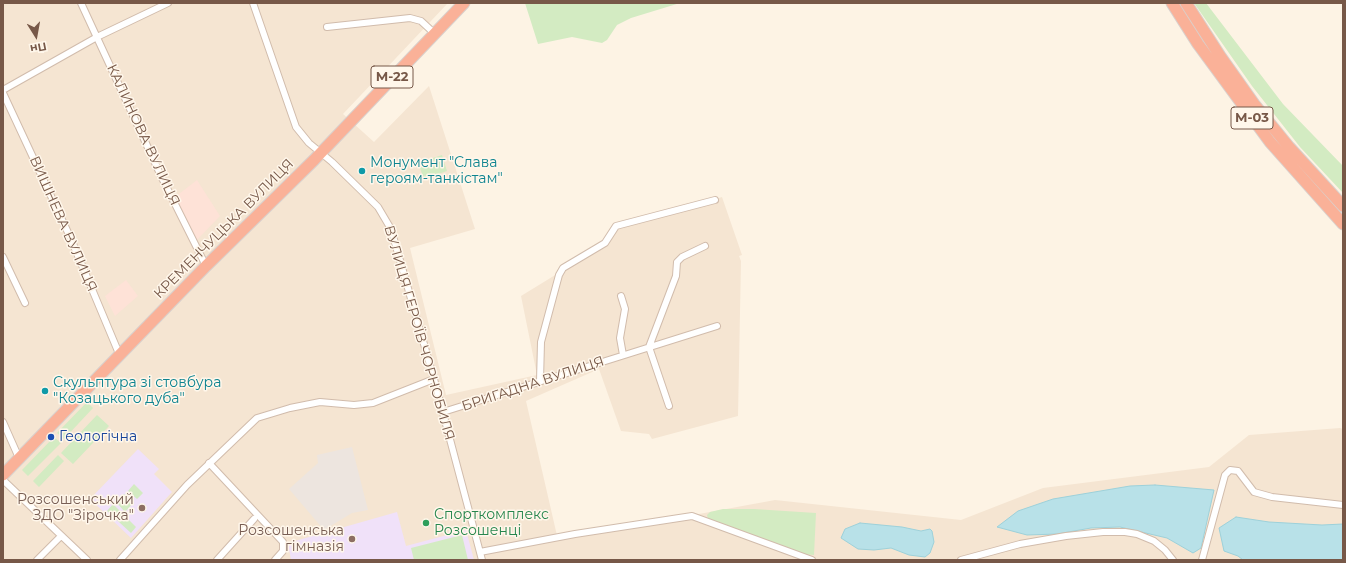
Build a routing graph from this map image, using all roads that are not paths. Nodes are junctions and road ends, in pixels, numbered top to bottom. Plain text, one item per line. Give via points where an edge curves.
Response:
1 (81, 3) edge
2 (168, 3) edge
3 (254, 3) edge
4 (464, 3) edge
5 (1172, 3) edge
6 (1186, 3) edge
7 (327, 27) dead end
8 (434, 33) junction
9 (97, 37) junction
10 (3, 90) edge
11 (3, 93) edge
12 (321, 152) junction
13 (715, 200) dead end
14 (1343, 206) edge
15 (1343, 224) edge
16 (705, 246) dead end
17 (3, 257) edge
18 (206, 266) junction
19 (621, 296) dead end
20 (25, 303) dead end
21 (717, 326) dead end
22 (649, 348) junction
23 (624, 355) junction
24 (120, 356) junction
25 (434, 380) junction
26 (540, 381) junction
27 (669, 406) dead end
28 (443, 412) junction
29 (3, 422) edge
30 (19, 458) junction
31 (209, 463) junction
32 (3, 475) edge
33 (3, 480) edge
34 (1343, 505) edge
35 (254, 519) dead end
36 (61, 536) junction
37 (480, 552) junction
38 (37, 560) edge
39 (87, 560) edge
40 (120, 560) edge
41 (217, 560) edge
42 (275, 560) edge
43 (482, 560) edge
44 (812, 560) edge
45 (961, 560) edge
46 (1173, 560) edge
47 (1202, 560) edge

1 - 9 street, КАЛИНОВА ВУЛИЦЯ
2 - 9 street
3 - 12 street, ВУЛИЦЯ ГЕРОЇВ ЧОРНОБИЛЯ via 296,127 309,143
4 - 8 highway, КРЕМЕНЧУЦЬКА ВУЛИЦЯ / М-22
5 - 15 highway, М-03 via 1198,44 1270,142
6 - 14 highway, М-03 via 1254,104 1288,147
7 - 8 street via 410,18 421,21
8 - 12 highway, КРЕМЕНЧУЦЬКА ВУЛИЦЯ / М-22
9 - 10 street
9 - 18 street, КАЛИНОВА ВУЛИЦЯ
11 - 24 street, ВИШНЕВА ВУЛИЦЯ via 71,238
12 - 18 highway, КРЕМЕНЧУЦЬКА ВУЛИЦЯ / М-22
12 - 25 street, ВУЛИЦЯ ГЕРОЇВ ЧОРНОБИЛЯ via 378,207 388,222
13 - 26 street via 616,226 605,243 563,268 542,342
16 - 22 street via 677,262 676,276
17 - 20 street
18 - 24 highway, КРЕМЕНЧУЦЬКА ВУЛИЦЯ / М-22
19 - 23 street, БРИГАДНА ВУЛИЦЯ via 625,309 620,338
21 - 22 street, БРИГАДНА ВУЛИЦЯ
22 - 23 street, БРИГАДНА ВУЛИЦЯ
22 - 27 street
23 - 26 street, БРИГАДНА ВУЛИЦЯ
24 - 30 highway, КРЕМЕНЧУЦЬКА ВУЛИЦЯ / М-22
25 - 28 street, ВУЛИЦЯ ГЕРОЇВ ЧОРНОБИЛЯ
25 - 31 street via 373,403 354,405 320,402 266,415 249,424
26 - 28 street, БРИГАДНА ВУЛИЦЯ
28 - 37 street, ВУЛИЦЯ ГЕРОЇВ ЧОРНОБИЛЯ
29 - 30 street
30 - 32 highway, КРЕМЕНЧУЦЬКА ВУЛИЦЯ / М-22
31 - 40 street
31 - 42 street via 280,538 284,546
33 - 36 street
34 - 47 street via 1272,498 1254,492 1238,470 1230,470 1225,475
35 - 41 street
36 - 38 street
36 - 39 street
37 - 43 street, ВУЛИЦЯ ГЕРОЇВ ЧОРНОБИЛЯ
37 - 44 street via 692,516
45 - 46 street via 1058,537 1125,532 1154,541

